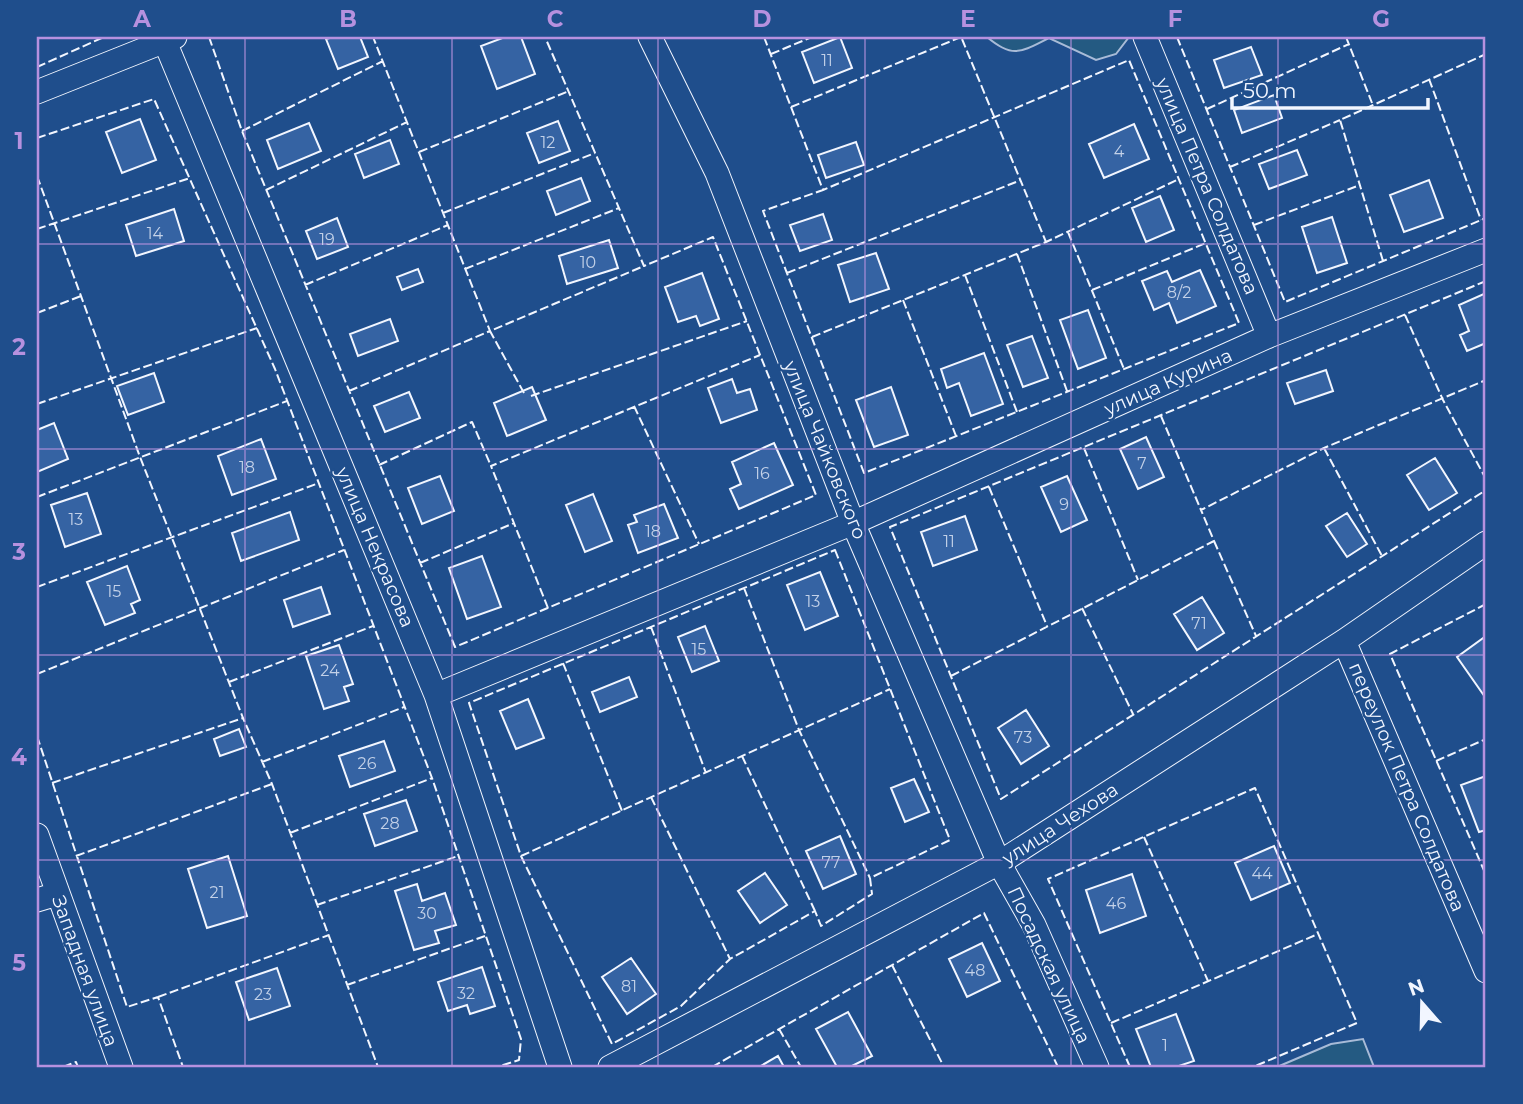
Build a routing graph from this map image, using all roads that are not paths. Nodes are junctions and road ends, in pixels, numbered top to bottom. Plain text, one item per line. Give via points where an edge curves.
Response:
1 (650, 37) edge
2 (1145, 37) edge
3 (168, 38) edge
4 (37, 92) edge
5 (1486, 250) edge
6 (1269, 336) junction
7 (853, 523) junction
8 (1486, 543) edge
9 (1344, 641) junction
10 (436, 695) junction
11 (37, 835) edge
12 (999, 863) junction
13 (47, 897) edge
14 (1486, 971) edge
15 (121, 1067) edge
16 (560, 1067) edge
17 (611, 1067) edge
18 (1097, 1067) edge

1 - 7 street, улица Чайковского via 717,173
2 - 6 street, улица Петра Солдатова
3 - 4 street
3 - 10 street, улица Некрасова
5 - 6 street, улица Курина
6 - 7 street, улица Курина
7 - 10 street, улица Курина
7 - 12 street, улица Чайковского
8 - 9 street, улица Чехова
9 - 12 street, улица Чехова
9 - 14 street, переулок Петра Солдатова
10 - 16 street, улица Некрасова
11 - 13 street, Западная улица
12 - 17 street, улица Чехова
12 - 18 street, Посадская улица via 1034,925
13 - 15 street, Западная улица

